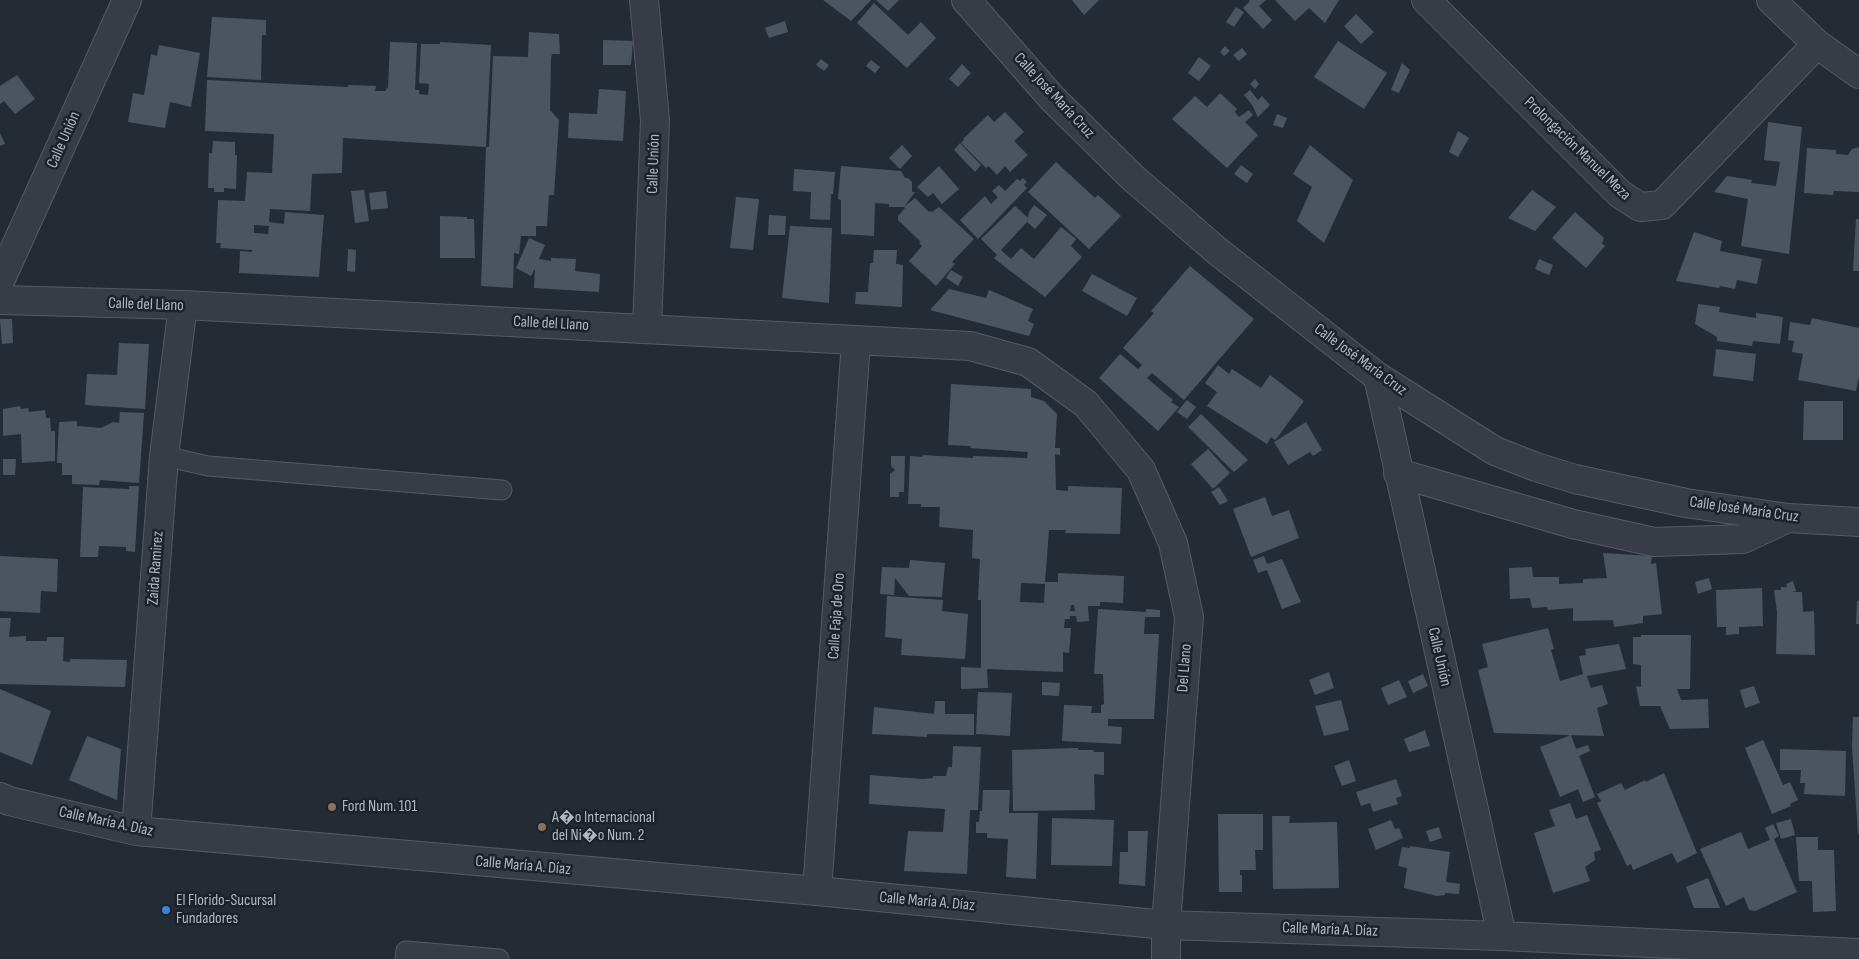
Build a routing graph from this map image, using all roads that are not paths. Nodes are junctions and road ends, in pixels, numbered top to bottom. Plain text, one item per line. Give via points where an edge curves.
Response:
1 (127, 0) edge
2 (644, 0) edge
3 (966, 0) edge
4 (1426, 0) edge
5 (1771, 0) edge
6 (1817, 44) junction
7 (1859, 74) edge
8 (0, 281) edge
9 (0, 300) edge
10 (183, 306) junction
11 (647, 328) junction
12 (856, 341) junction
13 (1378, 377) junction
14 (1086, 404) joint
15 (164, 456) junction
16 (1398, 473) junction
17 (502, 490) dead end
18 (1788, 518) junction
19 (1859, 522) edge
20 (0, 797) edge
21 (136, 831) junction
22 (817, 891) junction
23 (1166, 925) junction
24 (1502, 936) junction
25 (1859, 953) edge
26 (405, 959) edge
27 (499, 959) edge
28 (1166, 959) edge

1 - 8 street, Calle Unión
2 - 11 street, Calle Unión via 656,120
3 - 13 street, Calle José María Cruz via 1052,98 1132,177 1216,250
4 - 6 street, Prolongación Manuel Meza via 1620,194 1640,207 1662,205
5 - 6 street
6 - 7 street
9 - 10 street, Calle del Llano
10 - 11 street, Calle del Llano
10 - 15 street, Zaida Ramirez
11 - 12 street, Calle del Llano
12 - 14 street, Calle del Llano via 979,348 1028,362
12 - 22 street, Calle Faja de Oro
13 - 16 street, Calle Unión
13 - 18 street, Calle José María Cruz via 1495,451 1536,467 1575,479 1686,503
14 - 23 street, Del Llano via 1142,470 1173,543 1189,617
15 - 17 lane via 208,466
15 - 21 street, Zaida Ramirez
16 - 18 street via 1573,524 1654,542 1743,539
16 - 24 street, Calle Unión
18 - 19 street, Calle José María Cruz
20 - 21 street, Calle María A. Díaz
21 - 22 street, Calle María A. Díaz
22 - 23 street, Calle María A. Díaz
23 - 24 street, Calle María A. Díaz
23 - 28 street, Del Llano
24 - 25 street, Calle María A. Díaz
26 - 27 lane via 406,951

